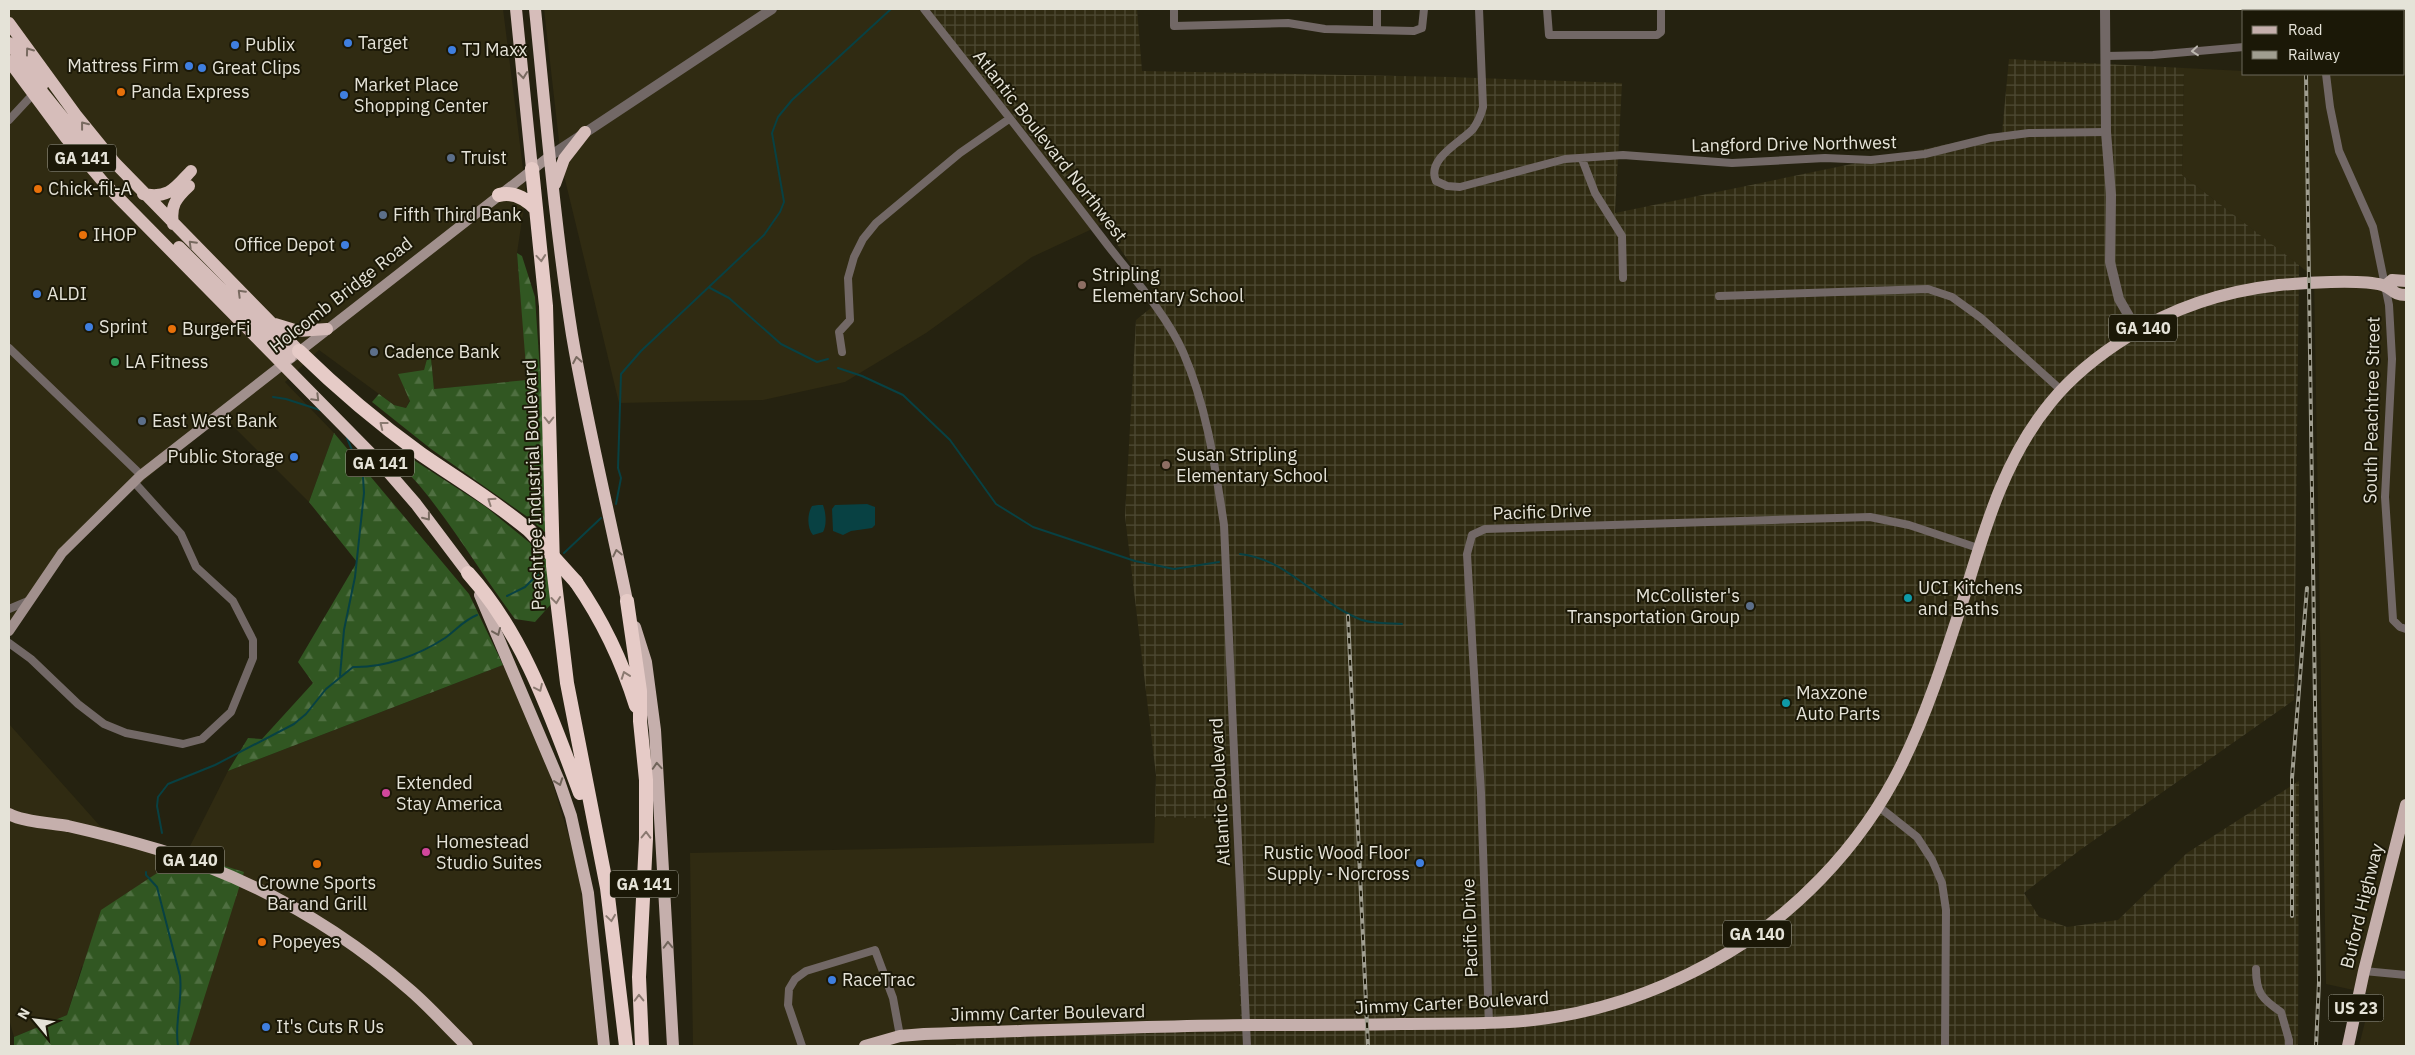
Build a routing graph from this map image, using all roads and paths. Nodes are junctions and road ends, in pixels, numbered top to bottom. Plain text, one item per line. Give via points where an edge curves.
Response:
1 (516, 9) edge
2 (535, 9) edge
3 (772, 9) edge
4 (924, 9) edge
5 (1174, 9) edge
6 (1377, 9) edge
7 (1424, 9) edge
8 (1479, 9) edge
9 (1547, 9) edge
10 (1661, 9) edge
11 (2105, 9) edge
12 (9, 23) edge
13 (1378, 29) junction
14 (9, 43) edge
15 (2242, 47) edge
16 (2106, 56) junction
17 (9, 61) edge
18 (2326, 75) edge
19 (41, 86) junction
20 (1009, 119) junction
21 (9, 120) edge
22 (585, 132) junction
23 (2106, 132) junction
24 (550, 156) junction
25 (1582, 158) junction
26 (532, 169) junction
27 (553, 189) junction
28 (143, 194) junction
29 (499, 195) junction
30 (536, 210) junction
31 (173, 224) junction
32 (1623, 278) dead end
33 (2406, 281) edge
34 (2385, 286) junction
35 (2406, 295) edge
36 (1719, 296) dead end
37 (270, 322) junction
38 (327, 328) junction
39 (2138, 330) junction
40 (9, 348) edge
41 (842, 352) dead end
42 (290, 357) junction
43 (2062, 390) junction
44 (138, 478) junction
45 (1978, 548) junction
46 (1224, 557) joint
47 (468, 572) junction
48 (30, 600) junction
49 (627, 601) junction
50 (9, 609) edge
51 (2406, 629) edge
52 (9, 631) edge
53 (9, 643) edge
54 (640, 721) junction
55 (2406, 805) edge
56 (1878, 806) junction
57 (10, 816) edge
58 (2404, 824) edge
59 (596, 835) junction
60 (2256, 969) dead end
61 (2364, 971) junction
62 (2406, 975) edge
63 (597, 977) junction
64 (1489, 1023) junction
65 (1246, 1025) junction
66 (900, 1036) junction
67 (467, 1046) edge
68 (604, 1046) edge
69 (609, 1046) edge
70 (626, 1046) edge
71 (642, 1046) edge
72 (673, 1046) edge
73 (802, 1046) edge
74 (865, 1046) edge
75 (1247, 1046) edge
76 (1945, 1046) edge
77 (2289, 1046) edge
78 (2348, 1046) edge

1 -> 26 highway, Peachtree Industrial Boulevard
2 - 24 highway
3 - 22 street, Holcomb Bridge Road
4 - 20 street, Atlantic Boulevard Northwest
5 - 13 street via 1174,26 1288,23 1324,29
6 - 13 street
7 - 13 street via 1422,28 1414,31
8 - 25 street, Langford Drive Northwest via 1483,107 1473,128 1440,158 1434,171 1436,181 1460,187 1549,162
9 - 10 street via 1549,35 1657,34 1661,32
11 - 16 street
19 -> 12 highway, GA 141
14 - 19 highway
15 -> 16 street
16 - 23 street
17 - 19 highway, GA 141
18 - 34 street, South Peachtree Street via 2339,151 2373,227
19 - 21 street
28 -> 19 highway, GA 141
19 - 42 highway, GA 141 via 83,160 136,216
20 - 41 street via 960,153 876,222 863,239 848,278 850,320 839,332
20 - 46 street, Atlantic Boulevard Northwest via 1129,271 1166,321 1182,352 1196,387 1213,448 1224,525
22 - 24 street, Holcomb Bridge Road
22 - 27 highway via 564,159
23 - 25 street, Langford Drive Northwest via 2029,133 1990,138 1925,154 1871,160 1825,158 1732,164 1623,155
23 - 39 street via 2111,195 2110,262 2119,300
24 - 26 main road, Holcomb Bridge Road
24 - 27 highway
25 - 32 street via 1595,193 1622,236
26 - 29 main road, Holcomb Bridge Road
26 - 30 highway, Peachtree Industrial Boulevard
49 -> 27 highway via 584,400
28 - 31 highway, GA 141
28 - 31 highway via 156,196 168,193 194,174 175,200
29 - 30 highway via 516,195
29 - 38 main road, Holcomb Bridge Road
30 -> 59 highway, Peachtree Industrial Boulevard via 546,306 553,566 567,683
37 -> 31 highway, GA 141
33 - 34 main road, Jimmy Carter Boulevard / GA 140 via 2392,280
34 - 35 main road, Jimmy Carter Boulevard / GA 140 via 2396,295
34 - 39 main road, Jimmy Carter Boulevard / GA 140 via 2301,284 2255,288 2202,300
34 - 51 street, South Peachtree Street via 2392,351 2385,497 2388,556 2393,620
36 - 43 street via 1928,289 1952,297 1981,318
37 - 38 highway via 298,331
37 - 42 highway, GA 141
38 - 42 main road, Holcomb Bridge Road
39 - 43 main road, Jimmy Carter Boulevard / GA 140 via 2087,366
40 - 44 street
42 - 44 main road, Holcomb Bridge Road
42 -> 47 highway, GA 141 via 416,504
54 -> 42 highway, GA 141, bridge via 618,656 600,619 576,582 530,531 396,436 333,383
43 - 45 main road, Jimmy Carter Boulevard / GA 140 via 2025,438 2008,469
44 - 48 main road, Holcomb Bridge Road via 62,552
44 - 53 street via 181,534 196,566 233,601 254,640 253,658 231,712 202,739 183,744 126,733 104,724 78,704 31,659
45 - 56 main road, Jimmy Carter Boulevard / GA 140 via 1920,724
45 - 64 street, Pacific Drive via 1909,525 1870,517 1485,529 1472,536 1467,554 1481,794
46 - 65 street, Atlantic Boulevard
47 -> 59 highway, GA 141 via 490,599 523,655 565,747
47 -> 63 main road via 500,639 571,816 588,893
48 - 50 street
48 - 52 main road, Holcomb Bridge Road
49 - 54 highway via 640,691
72 -> 49 main road via 655,730 646,662
71 -> 54 highway, GA 141 via 639,959 646,798
55 - 58 main road, Buford Highway / US 23
56 - 64 main road, Jimmy Carter Boulevard / GA 140 via 1822,877 1765,928 1713,962 1671,983 1624,1000 1532,1020
56 - 76 street via 1917,838 1942,883 1946,910
57 - 67 main road, GA 140 via 124,840 210,867 257,887 320,923 377,963
58 - 61 main road, Buford Highway / US 23
59 -> 70 highway, Peachtree Industrial Boulevard / GA 141 via 607,888
60 - 77 street via 2256,987 2268,1004 2281,1012
61 - 62 street
61 - 78 main road, Buford Highway / US 23
63 - 68 main road
63 - 69 main road via 603,983
64 - 65 main road, Jimmy Carter Boulevard / GA 140
65 - 66 main road, Jimmy Carter Boulevard / GA 140
65 - 75 street
66 - 73 street via 893,998 875,950 806,971 794,980 789,989 788,1005
66 - 74 main road, Jimmy Carter Boulevard / GA 140

